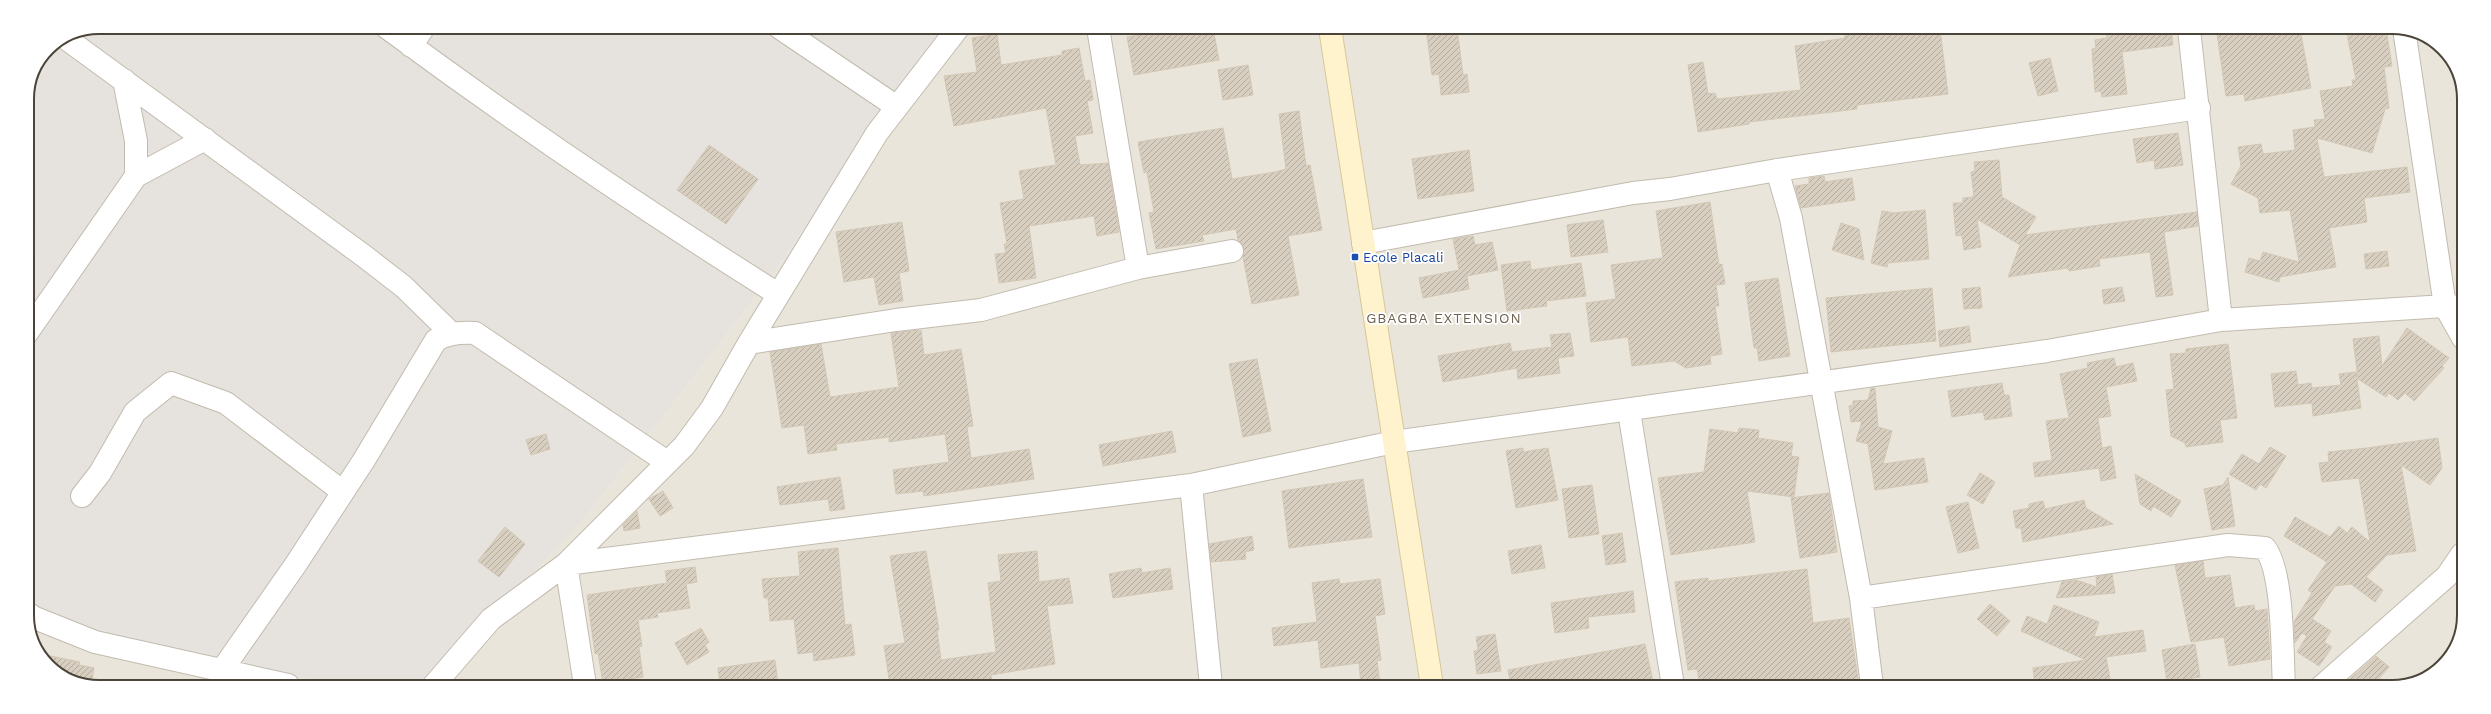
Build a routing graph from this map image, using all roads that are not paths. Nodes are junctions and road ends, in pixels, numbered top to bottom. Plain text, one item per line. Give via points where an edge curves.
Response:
1 (395, 34) edge
2 (419, 34) edge
3 (789, 34) edge
4 (953, 34) edge
5 (1099, 34) edge
6 (1331, 34) edge
7 (2190, 34) edge
8 (2405, 36) edge
9 (70, 41) edge
10 (411, 46) junction
11 (124, 80) junction
12 (897, 107) junction
13 (2199, 108) junction
14 (205, 140) junction
15 (1777, 170) junction
16 (136, 176) junction
17 (1363, 243) junction
18 (1232, 250) dead end
19 (1138, 268) junction
20 (778, 294) junction
21 (2454, 306) edge
22 (2457, 317) edge
23 (2221, 320) junction
24 (34, 323) edge
25 (452, 334) junction
26 (749, 343) junction
27 (1821, 383) junction
28 (1629, 411) junction
29 (1394, 442) junction
30 (667, 462) junction
31 (1191, 485) junction
32 (343, 492) junction
33 (82, 496) dead end
34 (2457, 561) edge
35 (566, 564) junction
36 (1861, 598) junction
37 (34, 618) edge
38 (222, 670) junction
39 (266, 680) edge
40 (438, 680) edge
41 (584, 680) edge
42 (1210, 680) edge
43 (1431, 680) edge
44 (1672, 680) edge
45 (1871, 680) edge
46 (2283, 680) edge
47 (2329, 680) edge

1 - 10 street
2 - 10 street
3 - 12 street
4 - 12 street
5 - 19 street
6 - 17 street
7 - 13 street
8 - 21 street
9 - 11 street
10 - 20 street via 672,228
11 - 14 street
11 - 16 street via 136,141
12 - 20 street via 877,133
13 - 15 street
13 - 23 street
14 - 16 street
14 - 25 street via 404,287
15 - 17 street via 1633,193
15 - 27 street via 1790,218
16 - 24 street
17 - 29 street
18 - 19 street
19 - 26 street via 981,310 896,320
20 - 26 street
21 - 22 street
21 - 23 street
23 - 27 street via 2047,351
25 - 30 street via 476,333
25 - 32 street via 436,340
26 - 30 street via 712,408 684,446
27 - 28 street
27 - 36 street
28 - 29 street
28 - 44 street
29 - 31 street
29 - 43 street
30 - 35 street
31 - 35 street
31 - 42 street
32 - 33 street via 226,403 171,383 135,412 100,473
32 - 38 street
34 - 47 street via 2447,576
35 - 40 street via 491,619
35 - 41 street
36 - 45 street
36 - 46 street via 2228,545 2265,548 2276,576
37 - 38 street via 95,642
38 - 39 street

